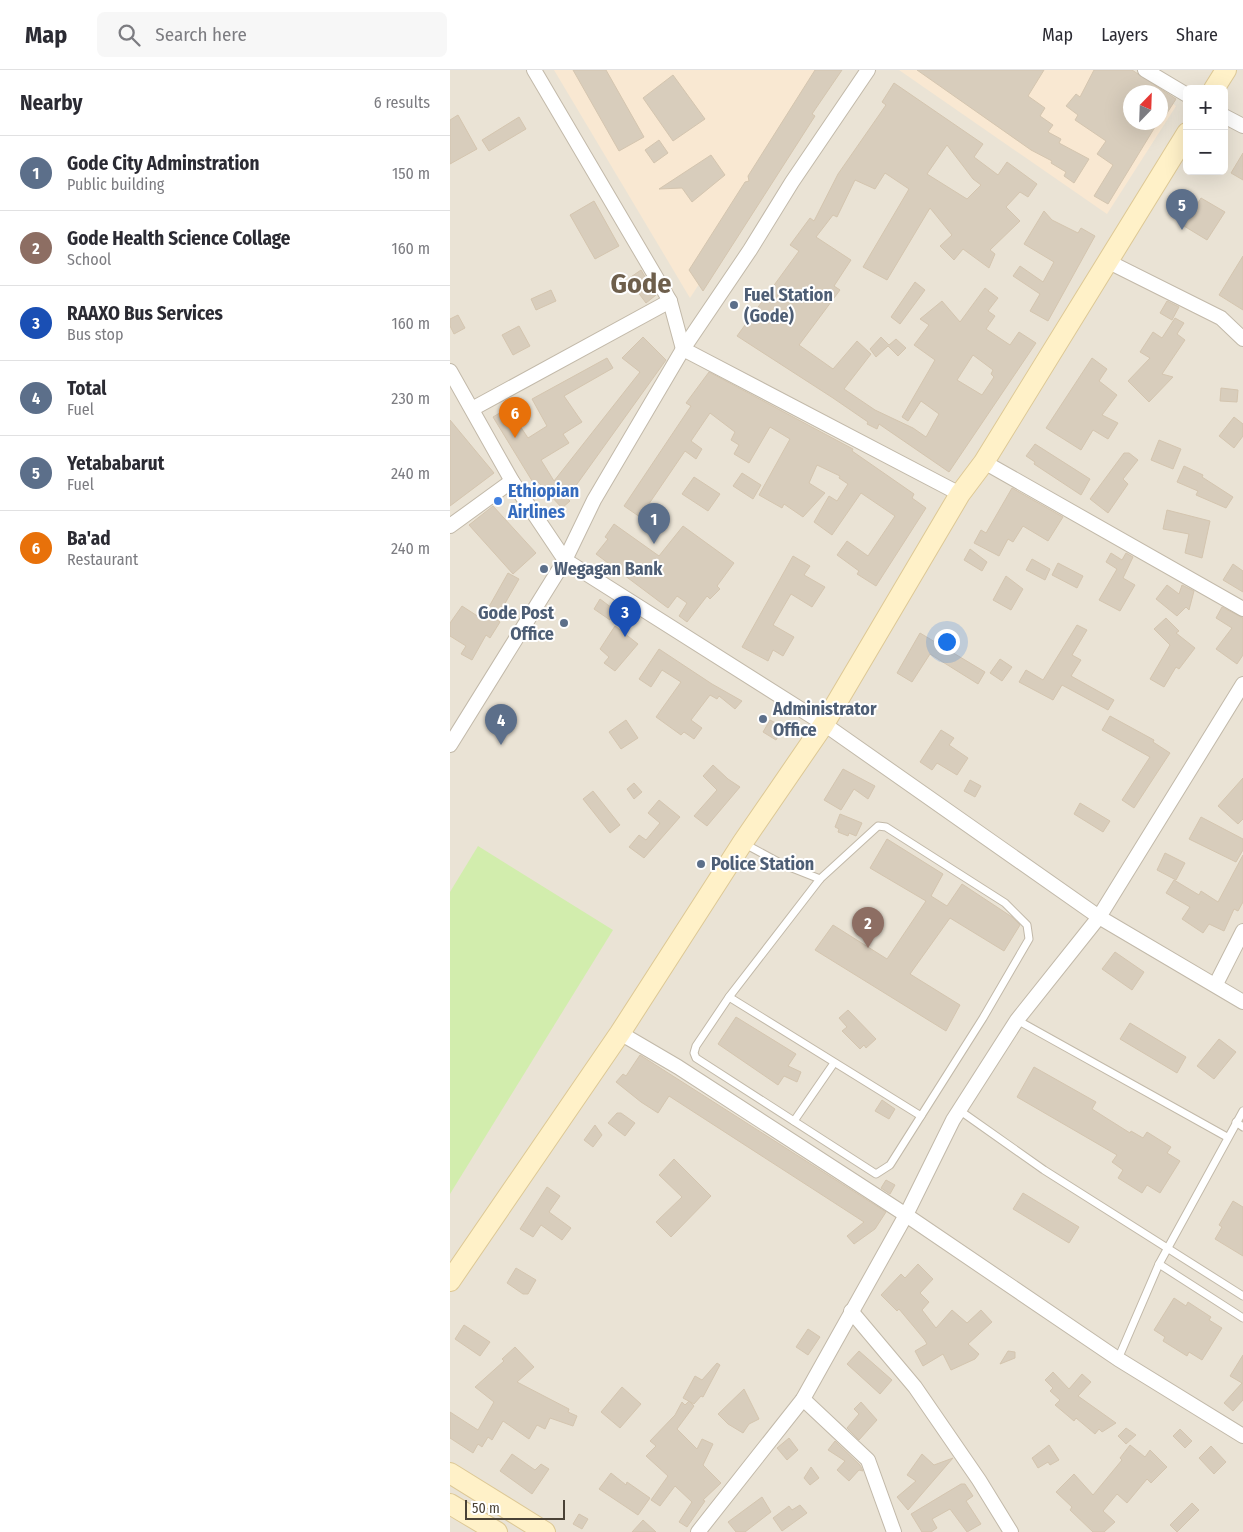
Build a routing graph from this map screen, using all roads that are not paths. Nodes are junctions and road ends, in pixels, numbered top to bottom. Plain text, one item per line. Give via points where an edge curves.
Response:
1 (534, 70) edge
2 (868, 70) edge
3 (1146, 70) edge
4 (1226, 70) edge
5 (1217, 85) edge
6 (1183, 93) edge
7 (1228, 118) edge
8 (1243, 126) edge
9 (1183, 139) edge
10 (1107, 261) junction
11 (670, 301) junction
12 (1243, 339) edge
13 (684, 349) junction
14 (450, 371) edge
15 (472, 409) junction
16 (984, 462) junction
17 (512, 481) junction
18 (960, 494) junction
19 (450, 526) edge
20 (565, 560) junction
21 (1243, 609) edge
22 (1243, 684) edge
23 (824, 724) junction
24 (450, 745) edge
25 (743, 842) junction
26 (820, 879) junction
27 (1099, 917) junction
28 (1243, 931) edge
29 (1216, 984) junction
30 (729, 997) junction
31 (1243, 1002) edge
32 (1017, 1020) junction
33 (620, 1033) junction
34 (834, 1063) junction
35 (959, 1110) junction
36 (1243, 1111) edge
37 (921, 1116) junction
38 (794, 1121) junction
39 (1236, 1122) junction
40 (1243, 1127) edge
41 (1227, 1137) junction
42 (906, 1215) junction
43 (1168, 1248) junction
44 (1159, 1264) junction
45 (450, 1281) edge
46 (1243, 1296) edge
47 (850, 1311) junction
48 (1243, 1318) edge
49 (1118, 1359) junction
50 (803, 1399) junction
51 (1243, 1436) edge
52 (450, 1473) edge
53 (450, 1504) edge
54 (497, 1532) edge
55 (545, 1532) edge
56 (698, 1532) edge
57 (894, 1532) edge
58 (1011, 1532) edge

1 - 11 street
2 - 13 street
3 - 6 street
4 - 5 street
7 - 8 street
9 - 10 street
10 - 12 street via 1222,318
10 - 16 street
11 - 13 street
11 - 15 street
13 - 18 street
13 - 20 street via 594,500
14 - 15 street
15 - 17 street
16 - 18 street
16 - 21 street
17 - 19 street
17 - 20 street
18 - 23 street
20 - 23 street
20 - 24 street
22 - 27 street
23 - 25 street
23 - 27 street
25 - 26 lane via 782,864
25 - 33 street
26 - 30 lane
26 - 37 lane via 878,826 886,827 1006,903 1027,925 1028,939
27 - 29 street
27 - 32 street
28 - 29 street
29 - 31 street
30 - 34 lane
30 - 38 lane via 696,1046 696,1058
32 - 35 street
32 - 41 lane
33 - 42 street
33 - 45 street
34 - 37 lane
34 - 38 lane
35 - 42 street
35 - 43 lane via 1044,1170
36 - 39 lane
37 - 38 lane via 890,1165 876,1174
39 - 40 lane
39 - 41 lane
41 - 43 lane
42 - 47 street
42 - 49 street
43 - 44 lane
43 - 46 lane
44 - 48 lane
44 - 49 lane
47 - 50 street
47 - 58 street via 915,1387
49 - 51 street
50 - 56 street
50 - 57 street via 868,1460
52 - 55 street
53 - 54 street

